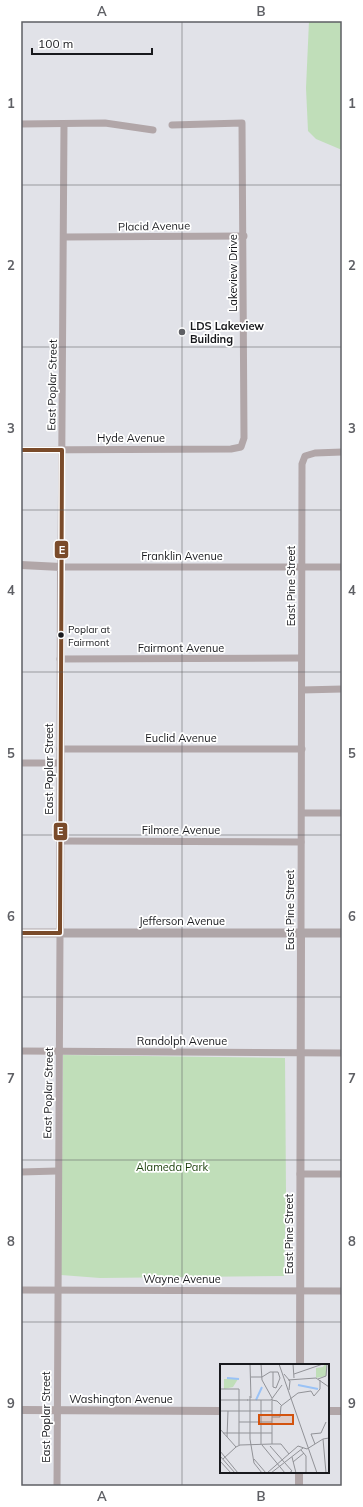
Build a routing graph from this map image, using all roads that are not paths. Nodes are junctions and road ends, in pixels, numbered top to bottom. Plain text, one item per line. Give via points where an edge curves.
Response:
1 (21, 124) edge
2 (64, 124) junction
3 (172, 125) dead end
4 (153, 130) dead end
5 (244, 236) junction
6 (64, 237) junction
7 (241, 447) joint
8 (21, 450) edge
9 (62, 450) junction
10 (342, 452) edge
11 (21, 565) edge
12 (61, 567) junction
13 (302, 567) junction
14 (342, 567) edge
15 (301, 658) junction
16 (60, 659) junction
17 (342, 689) edge
18 (302, 690) junction
19 (60, 749) junction
20 (302, 749) junction
21 (21, 763) edge
22 (60, 763) junction
23 (342, 813) edge
24 (302, 814) junction
25 (60, 841) junction
26 (301, 842) junction
27 (21, 933) edge
28 (60, 933) junction
29 (301, 933) junction
30 (342, 933) edge
31 (21, 1051) edge
32 (59, 1051) junction
33 (301, 1053) junction
34 (342, 1053) edge
35 (57, 1171) junction
36 (21, 1172) edge
37 (300, 1174) junction
38 (342, 1174) edge
39 (21, 1290) edge
40 (58, 1290) junction
41 (300, 1290) junction
42 (342, 1291) edge
43 (300, 1364) edge
44 (21, 1410) edge
45 (57, 1410) junction
46 (220, 1411) edge
47 (329, 1411) edge
48 (342, 1411) edge
49 (299, 1473) edge
50 (57, 1486) edge
51 (299, 1486) edge

1 - 2 street
2 - 4 street via 105,123
2 - 6 street, East Poplar Street
3 - 5 street, Lakeview Drive via 242,123
5 - 6 street, Placid Avenue
5 - 7 street, Lakeview Drive via 244,438
6 - 9 street, East Poplar Street
7 - 9 street, Hyde Avenue
8 - 9 street, Hyde Avenue
9 - 12 street, East Poplar Street
10 - 13 street, East Pine Street via 315,453 305,456 302,464
11 - 12 street, Franklin Avenue
12 - 13 street, Franklin Avenue
12 - 16 street, East Poplar Street
13 - 14 street, Franklin Avenue
13 - 15 street, East Pine Street
15 - 16 street, Fairmont Avenue
15 - 18 street, East Pine Street
16 - 19 street, East Poplar Street
17 - 18 street
18 - 20 street, East Pine Street
19 - 20 street, Euclid Avenue
19 - 22 street, East Poplar Street
20 - 24 street, East Pine Street
21 - 22 street
22 - 25 street, East Poplar Street
23 - 24 street
24 - 26 street, East Pine Street
25 - 26 street, Filmore Avenue
25 - 28 street, East Poplar Street
26 - 29 street, East Pine Street
27 - 28 main road, Jefferson Avenue
28 - 29 main road, Jefferson Avenue
28 - 32 street, East Poplar Street
29 - 30 main road, Jefferson Avenue
29 - 33 street, East Pine Street
31 - 32 street, Randolph Avenue
32 - 33 street, Randolph Avenue
32 - 35 street, East Poplar Street
33 - 34 street, Randolph Avenue
33 - 37 street, East Pine Street
35 - 36 street
35 - 40 street, East Poplar Street
37 - 38 street
37 - 41 street, East Pine Street
39 - 40 street, Wayne Avenue
40 - 41 street, Wayne Avenue
40 - 45 street, East Poplar Street
41 - 42 street, Wayne Avenue
41 - 43 street, East Pine Street
44 - 45 street, Washington Avenue
45 - 46 street, Washington Avenue
45 - 50 street, East Poplar Street
47 - 48 street
49 - 51 street

